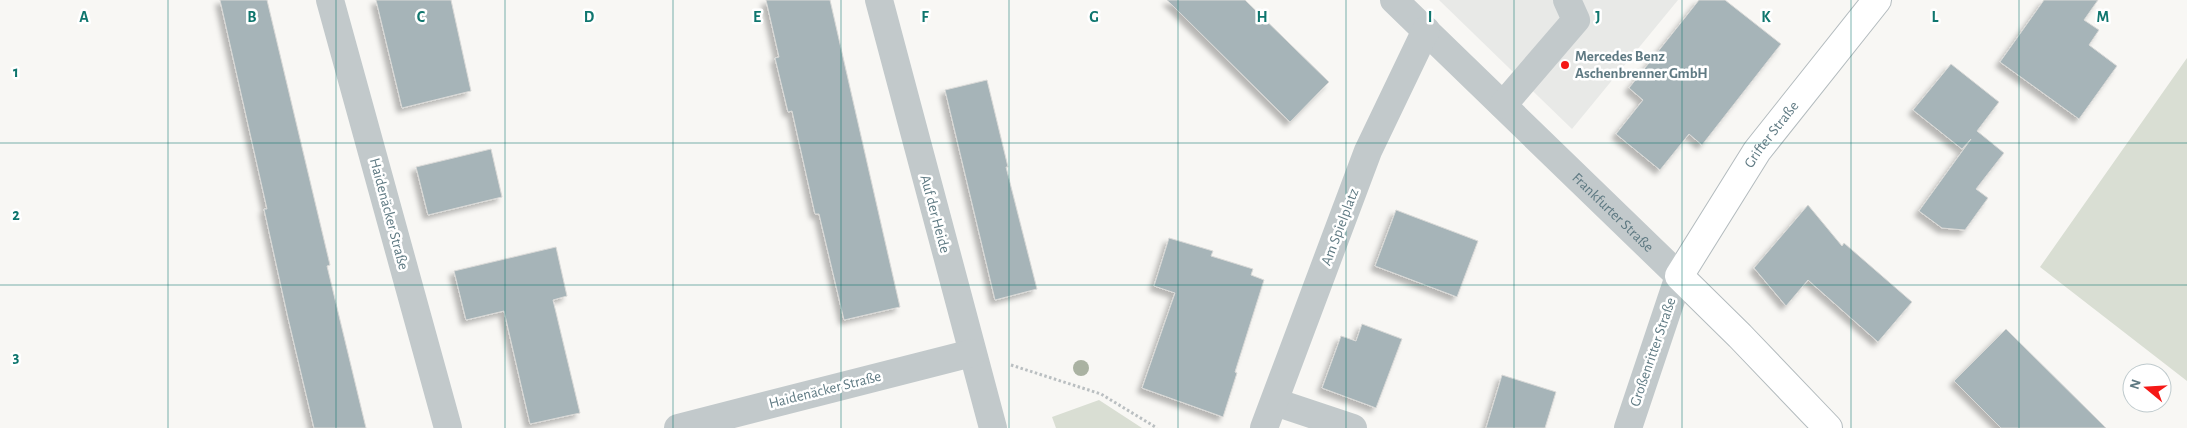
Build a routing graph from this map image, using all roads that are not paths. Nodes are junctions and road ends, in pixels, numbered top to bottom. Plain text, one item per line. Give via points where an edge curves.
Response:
1 (330, 0) edge
2 (878, 0) edge
3 (1394, 0) edge
4 (1567, 0) edge
5 (1876, 0) edge
6 (1426, 30) junction
7 (1503, 105) junction
8 (1679, 276) junction
9 (972, 353) junction
10 (1275, 402) junction
11 (448, 428) edge
12 (678, 428) edge
13 (993, 428) edge
14 (1264, 428) edge
15 (1353, 428) edge
16 (1628, 428) edge
17 (1828, 428) edge

1 - 11 street, Haidenäcker Straße
2 - 9 street, Auf der Heide
3 - 6 street, Frankfurter Straße
4 - 7 street via 1576,20
5 - 8 main road, Grifter Straße via 1757,151
6 - 7 street, Frankfurter Straße
6 - 10 street, Am Spielplatz via 1368,151
7 - 8 street, Frankfurter Straße
8 - 16 street, Großenritter Straße
8 - 17 main road, Frankfurter Straße
9 - 12 street, Haidenäcker Straße
9 - 13 street, Auf der Heide
10 - 14 street, Am Spielplatz
10 - 15 street

